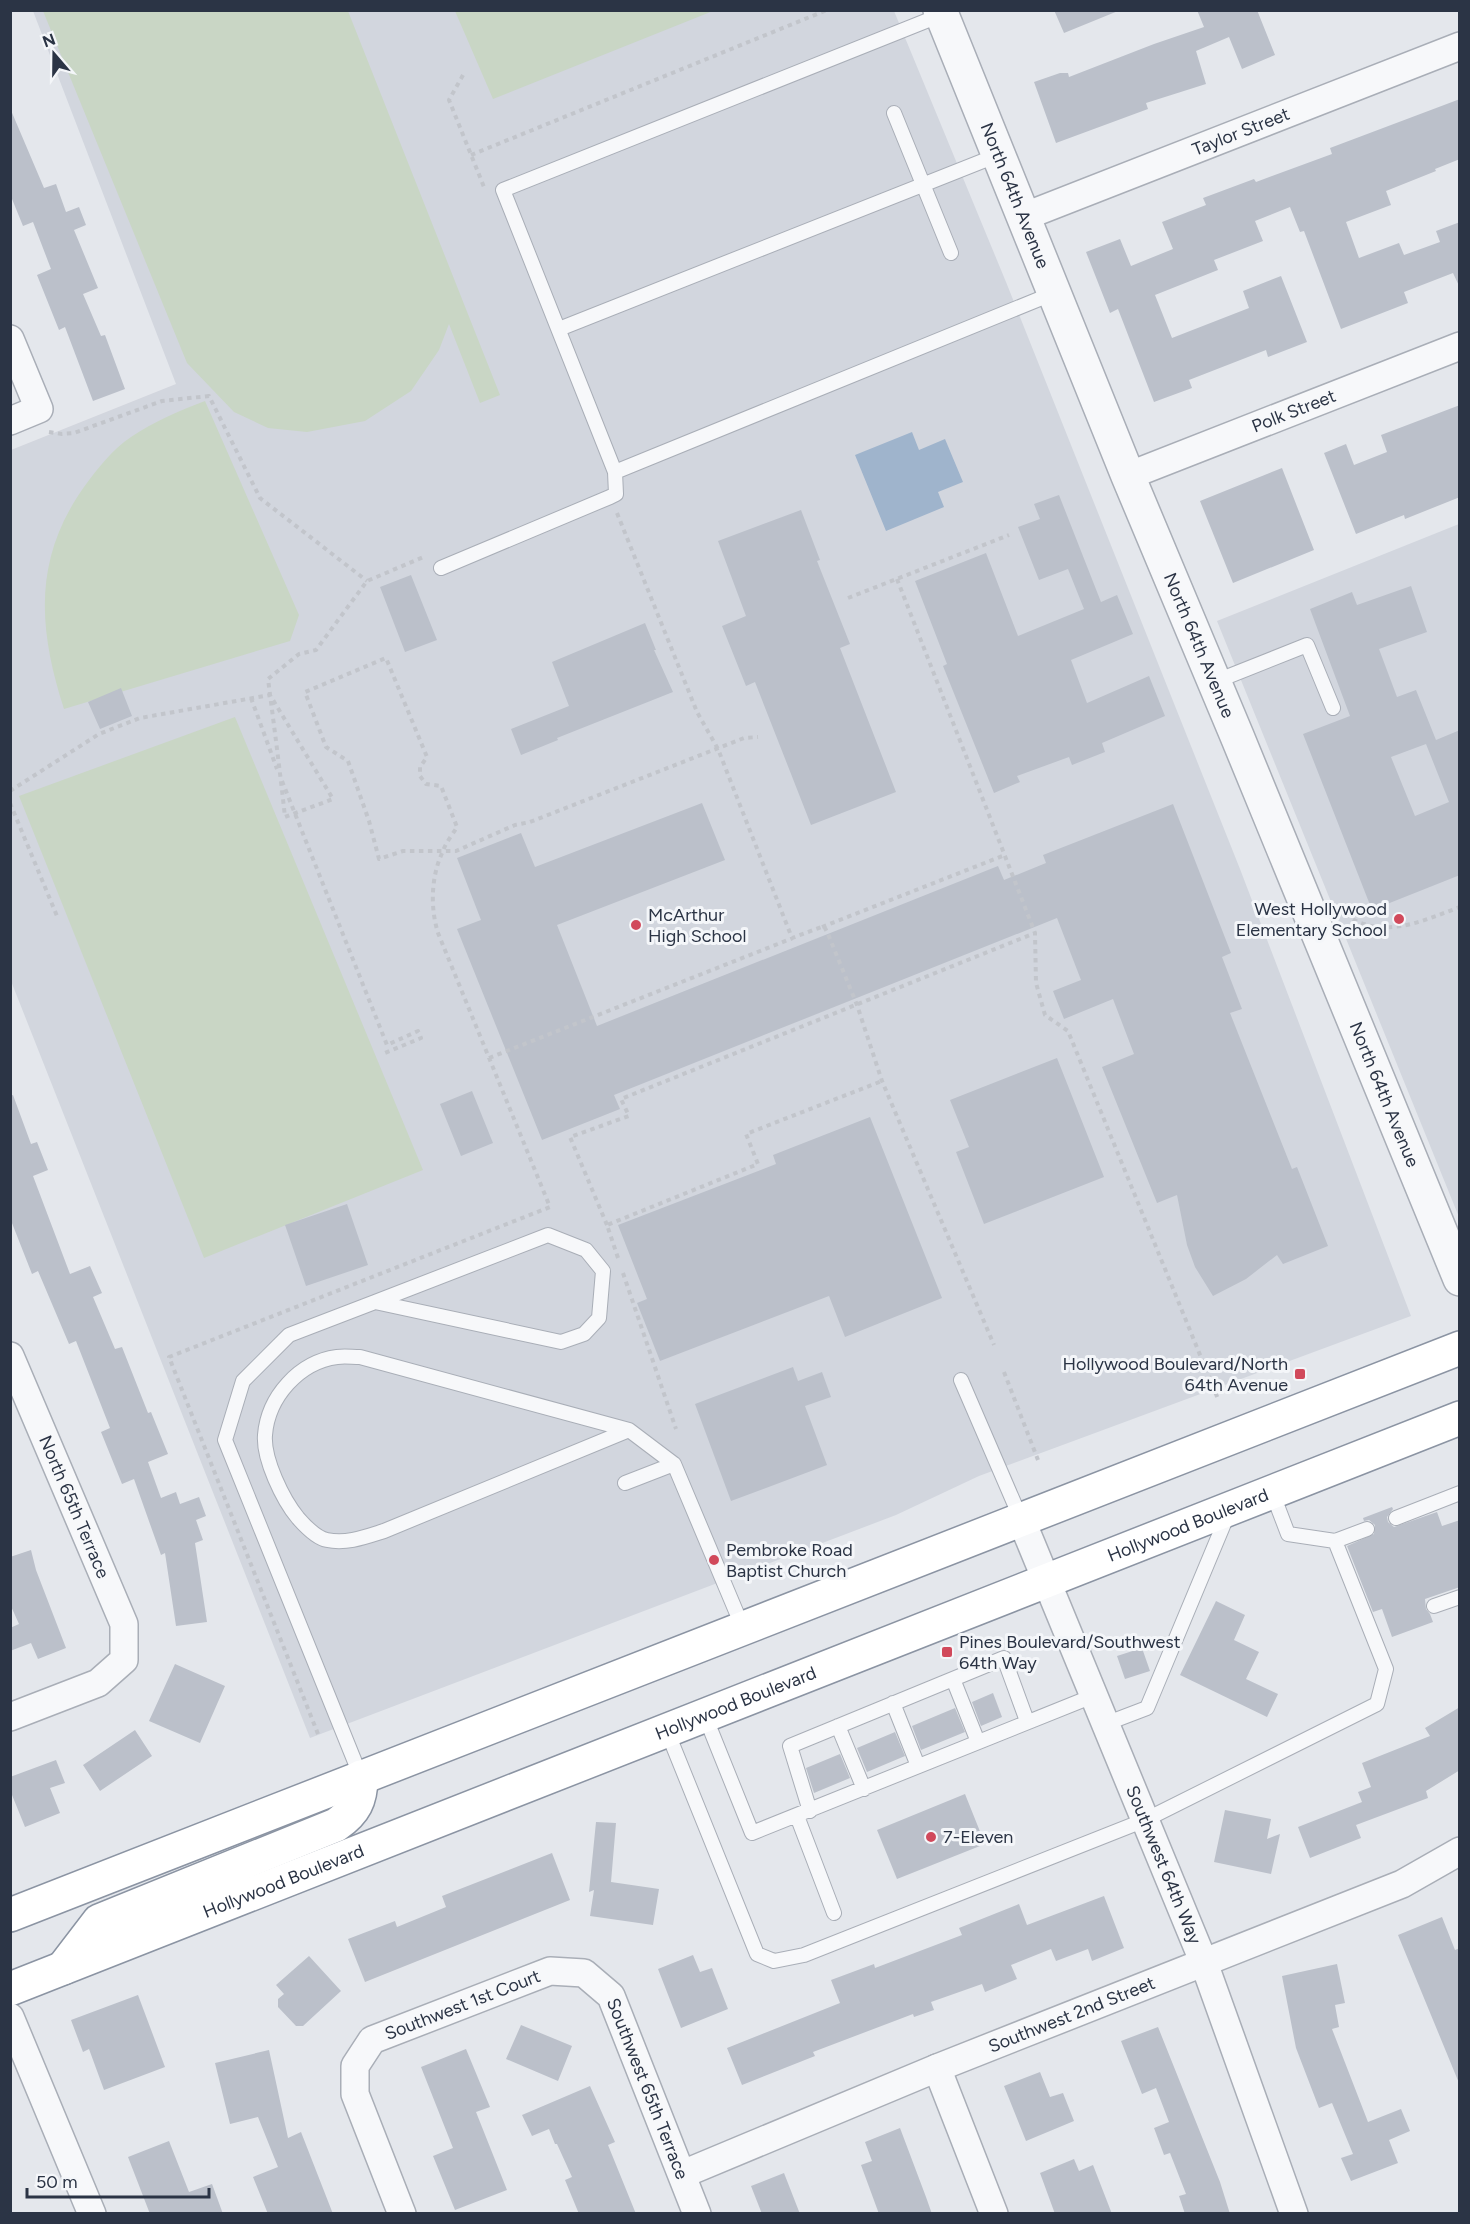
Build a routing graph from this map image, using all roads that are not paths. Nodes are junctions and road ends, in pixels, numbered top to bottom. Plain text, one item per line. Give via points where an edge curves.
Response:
1 (940, 13) edge
2 (1460, 46) edge
3 (894, 113) dead end
4 (998, 155) junction
5 (924, 184) junction
6 (1023, 216) junction
7 (951, 253) dead end
8 (1054, 293) junction
9 (559, 329) junction
10 (10, 339) edge
11 (1460, 346) edge
12 (10, 421) edge
13 (615, 472) junction
14 (1128, 476) junction
15 (441, 568) dead end
16 (1214, 681) junction
17 (1333, 708) dead end
18 (1460, 1279) edge
19 (375, 1302) junction
20 (1460, 1348) edge
21 (10, 1356) edge
22 (961, 1380) dead end
23 (1460, 1418) edge
24 (629, 1430) junction
25 (674, 1464) junction
26 (625, 1483) dead end
27 (1272, 1492) junction
28 (1460, 1493) edge
29 (1230, 1509) junction
30 (1396, 1518) dead end
31 (1021, 1519) junction
32 (1367, 1529) dead end
33 (1335, 1541) junction
34 (1046, 1581) junction
35 (1460, 1597) edge
36 (1434, 1606) dead end
37 (743, 1628) junction
38 (952, 1679) junction
39 (1093, 1696) junction
40 (894, 1703) junction
41 (705, 1716) junction
42 (10, 1717) edge
43 (1027, 1721) junction
44 (1105, 1724) junction
45 (838, 1726) junction
46 (667, 1731) junction
47 (978, 1742) junction
48 (918, 1766) junction
49 (361, 1777) junction
50 (864, 1789) junction
51 (810, 1811) junction
52 (797, 1816) junction
53 (1145, 1820) junction
54 (1460, 1851) edge
55 (834, 1913) dead end
56 (10, 1915) edge
57 (1204, 1963) junction
58 (63, 1968) junction
59 (584, 1973) joint
60 (10, 1989) edge
61 (10, 2017) edge
62 (937, 2068) junction
63 (683, 2174) junction
64 (92, 2214) edge
65 (402, 2214) edge
66 (697, 2214) edge
67 (994, 2214) edge
68 (1294, 2214) edge

1 - 4 street, North 64th Avenue
1 - 9 lane via 503,190
2 - 6 street, Taylor Street
3 - 5 lane
4 - 5 lane
4 - 6 street, North 64th Avenue
5 - 7 lane
5 - 9 lane
6 - 8 street, North 64th Avenue
8 - 13 lane
8 - 14 street, North 64th Avenue
9 - 13 lane
10 - 12 street via 42,421
11 - 14 street, Polk Street
13 - 15 lane via 616,494
14 - 16 street, North 64th Avenue
16 - 17 lane via 1307,645
16 - 18 street, North 64th Avenue
19 - 19 lane via 561,1342 584,1334 599,1317 603,1271 586,1250 548,1235
19 - 49 lane via 290,1335 243,1381 225,1440
20 - 31 highway
21 - 42 street, North 65th Terrace via 124,1624 124,1660 98,1683
22 - 31 lane
23 - 27 highway, Hollywood Boulevard
24 - 24 lane via 360,1358 337,1357 315,1363 280,1391 265,1436 270,1467 287,1505 304,1526 324,1540 351,1542
24 - 25 lane
25 - 26 lane
25 - 37 lane
27 - 29 highway, Hollywood Boulevard
27 - 33 lane via 1288,1534
28 - 30 lane
29 - 34 highway, Hollywood Boulevard
29 - 44 lane via 1147,1708
31 - 34 street, Southwest 64th Way
31 - 37 highway
32 - 33 lane
33 - 53 lane via 1386,1669 1377,1704
34 - 39 street, Southwest 64th Way
34 - 41 highway, Hollywood Boulevard
35 - 36 lane
37 - 49 highway
38 - 40 lane
38 - 43 lane via 1004,1658
38 - 47 lane
39 - 43 lane
39 - 44 street, Southwest 64th Way
40 - 45 lane
40 - 48 lane
41 - 46 highway, Hollywood Boulevard
41 - 52 lane via 752,1833
43 - 47 lane
44 - 53 street, Southwest 64th Way
45 - 50 lane
45 - 51 lane via 790,1746
46 - 53 lane via 757,1954 774,1961 804,1955
46 - 58 highway, Hollywood Boulevard
47 - 48 lane
48 - 50 lane
49 - 56 highway
49 - 58 highway via 361,1793 350,1815 336,1824 99,1921
50 - 51 lane
51 - 52 lane
52 - 55 lane
53 - 57 street, Southwest 64th Way
54 - 57 street, Southwest 2nd Street via 1402,1884
57 - 62 street, Southwest 2nd Street
57 - 68 street, Southwest 64th Way
58 - 60 highway, Hollywood Boulevard
59 - 63 street, Southwest 65th Terrace via 611,1996
59 - 65 street, Southwest 1st Court via 550,1971 372,2040 356,2066 354,2094
61 - 64 street
62 - 63 street, Southwest 2nd Street
62 - 67 street
63 - 66 street, Southwest 65th Terrace

